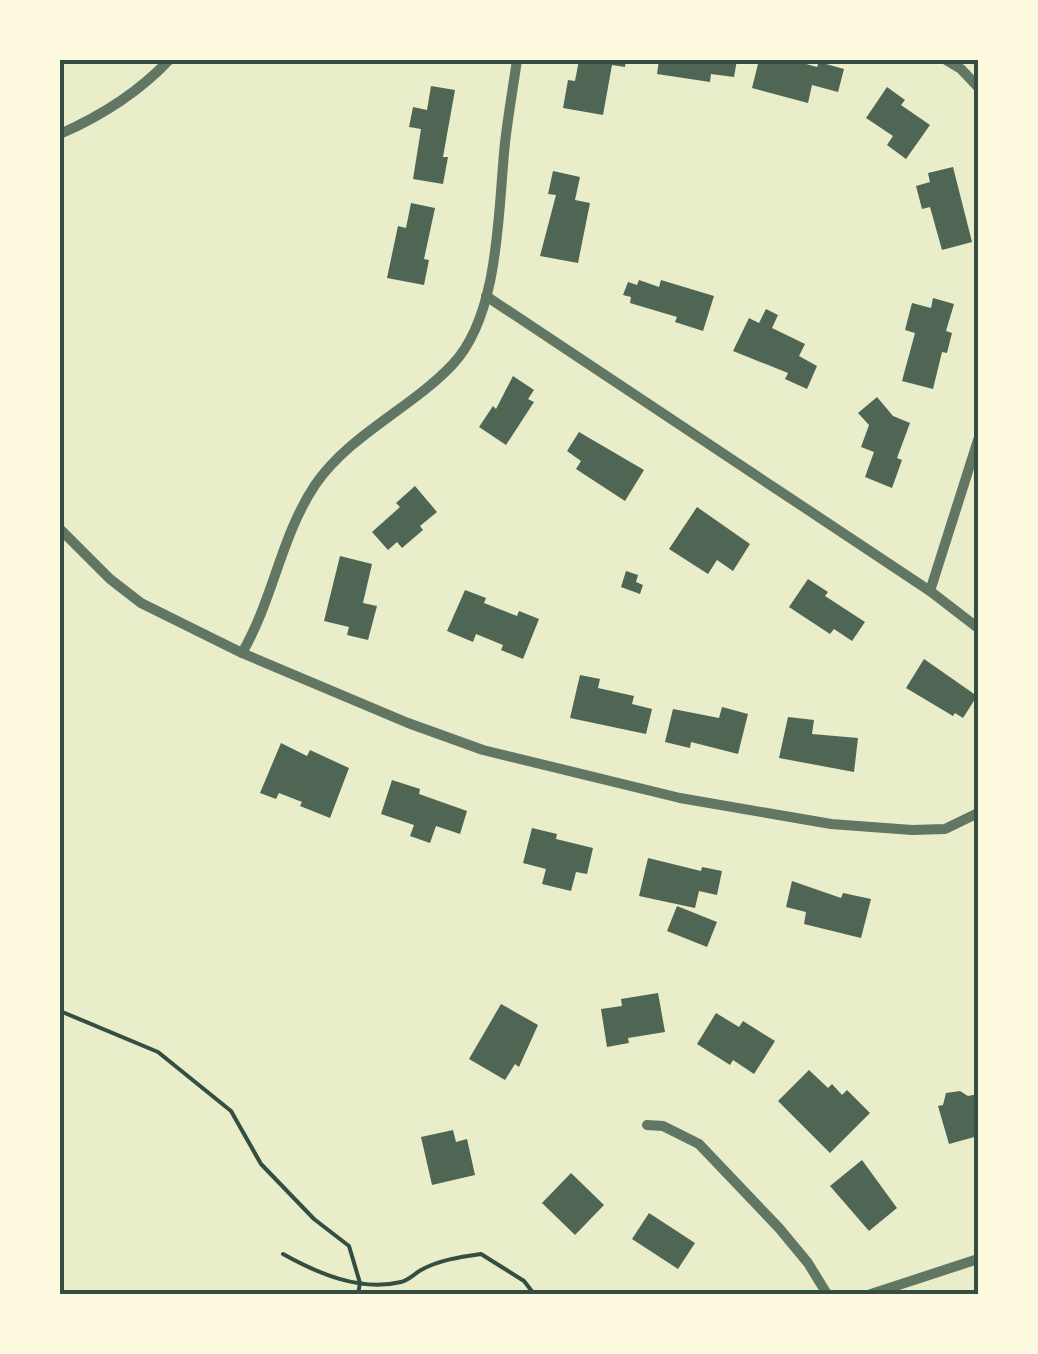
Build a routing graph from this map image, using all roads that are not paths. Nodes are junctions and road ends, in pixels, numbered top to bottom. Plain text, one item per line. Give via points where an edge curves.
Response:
1 (169, 60) edge
2 (517, 60) edge
3 (946, 60) edge
4 (978, 87) edge
5 (60, 134) edge
6 (486, 296) junction
7 (978, 440) edge
8 (60, 529) edge
9 (930, 591) junction
10 (978, 628) edge
11 (242, 653) junction
12 (978, 813) edge
13 (647, 1125) dead end
14 (978, 1259) edge
15 (827, 1294) edge
16 (870, 1294) edge

1 - 5 street via 126,98
2 - 6 street
3 - 4 street
6 - 9 street
6 - 11 street via 454,363 342,454 318,482 298,514
7 - 9 street
8 - 11 street via 141,603
9 - 10 street
11 - 12 street via 483,750 680,798 831,824 912,830 945,829
13 - 15 street via 699,1144 780,1228
14 - 16 street

